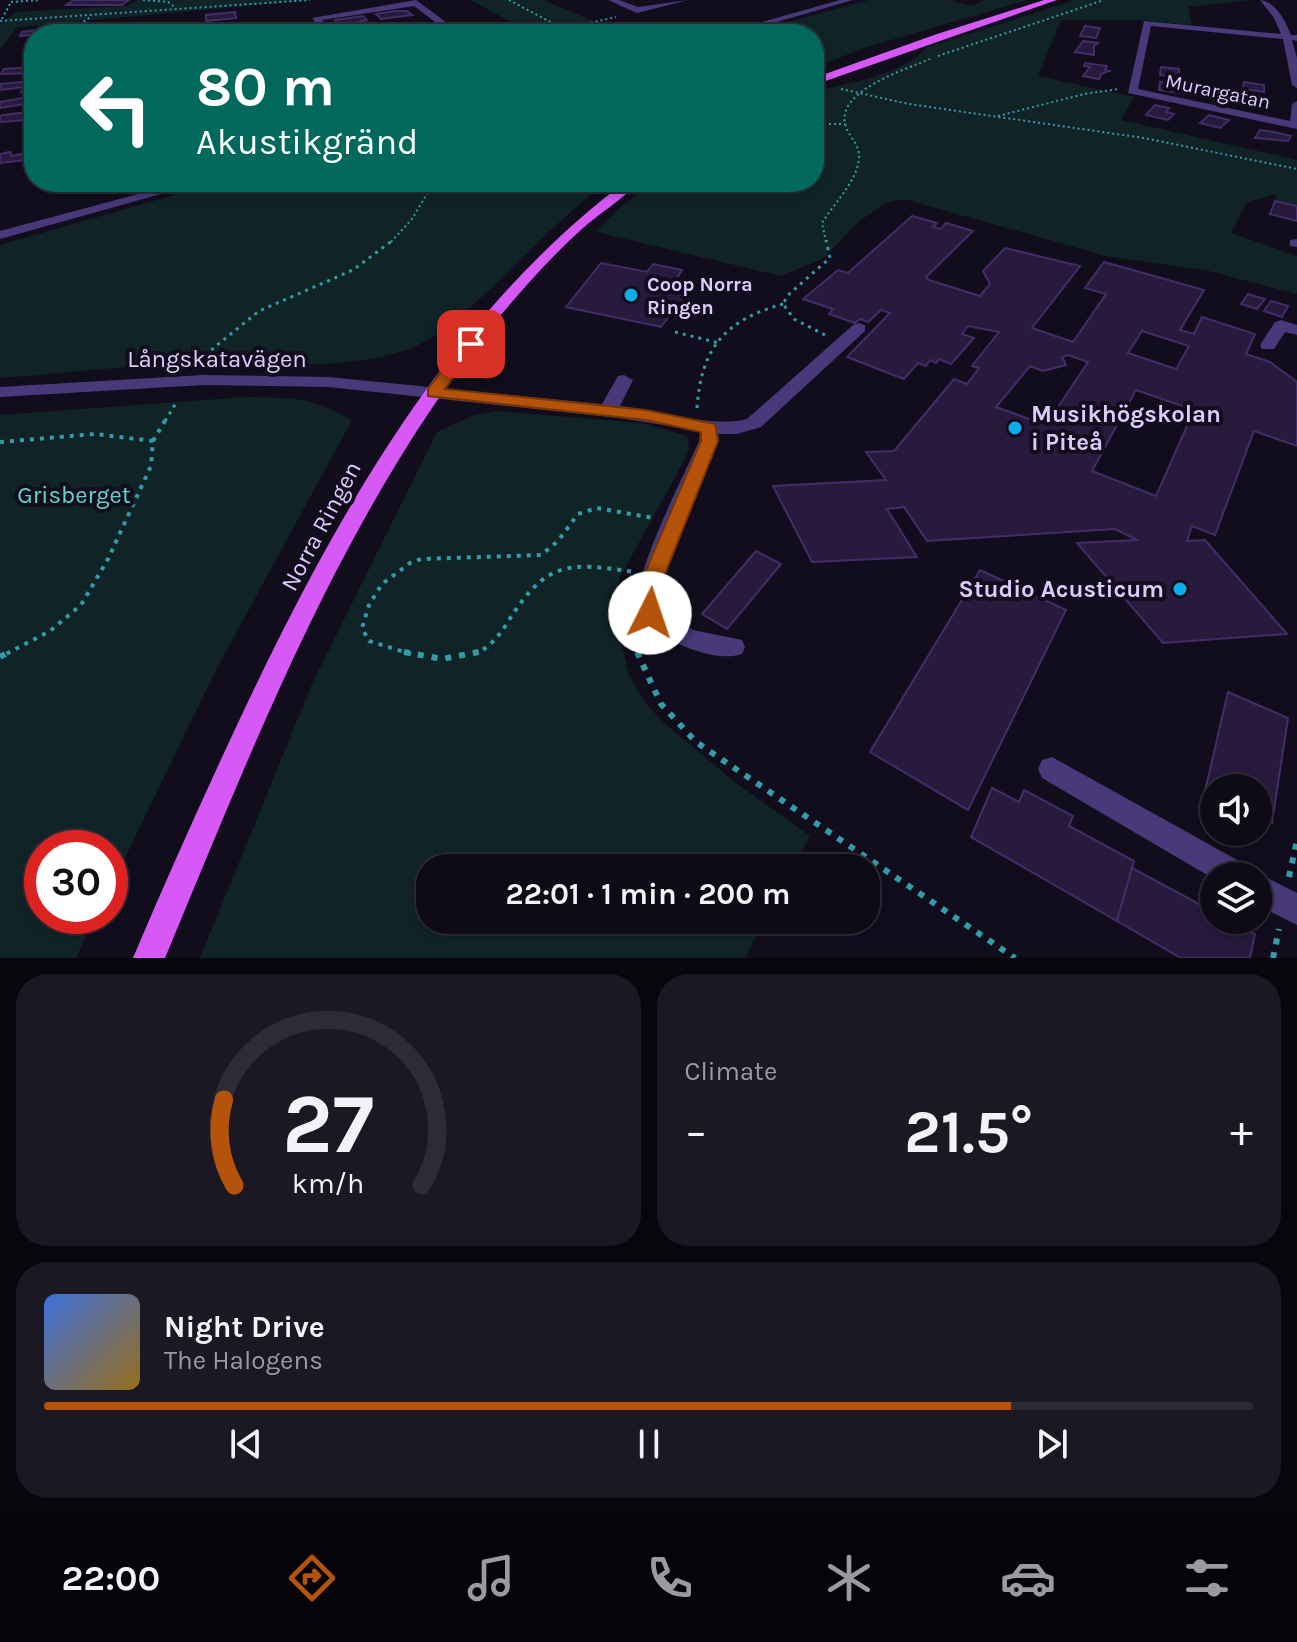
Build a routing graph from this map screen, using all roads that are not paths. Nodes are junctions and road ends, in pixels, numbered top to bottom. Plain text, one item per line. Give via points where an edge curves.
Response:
1 (612, 0) edge
2 (684, 0) edge
3 (849, 0) edge
4 (1053, 0) edge
5 (1263, 2) edge
6 (321, 24) edge
7 (444, 24) edge
8 (761, 24) edge
9 (1286, 37) junction
10 (1297, 38) edge
11 (824, 78) edge
12 (1297, 85) edge
13 (1297, 104) edge
14 (1296, 126) edge
15 (161, 192) edge
16 (621, 192) edge
17 (0, 235) edge
18 (859, 328) dead end
19 (1297, 330) edge
20 (1268, 345) dead end
21 (624, 380) dead end
22 (0, 392) edge
23 (433, 393) junction
24 (608, 411) junction
25 (709, 428) junction
26 (733, 647) dead end
27 (1052, 769) dead end
28 (1214, 862) edge
29 (1272, 896) edge
30 (1297, 910) edge
31 (149, 958) edge

1 - 2 street via 637,10
3 - 8 street
4 - 11 main road
5 - 9 street via 1274,8
6 - 7 street via 316,18 416,3
9 - 10 street
9 - 12 street
9 - 14 street, Murargatan via 1147,23 1132,91
13 - 14 street
15 - 17 street
16 - 23 main road, Norra Ringen via 568,235
18 - 25 street, Långskatavägen via 754,423
19 - 20 street via 1281,325
21 - 24 street
22 - 23 street, Långskatavägen via 203,380 328,382
23 - 24 street, Långskatavägen
23 - 31 main road, Norra Ringen via 344,537 246,734
24 - 25 street, Långskatavägen
25 - 26 street via 709,441 658,561 649,604 650,613 675,633
27 - 28 street
29 - 30 street

